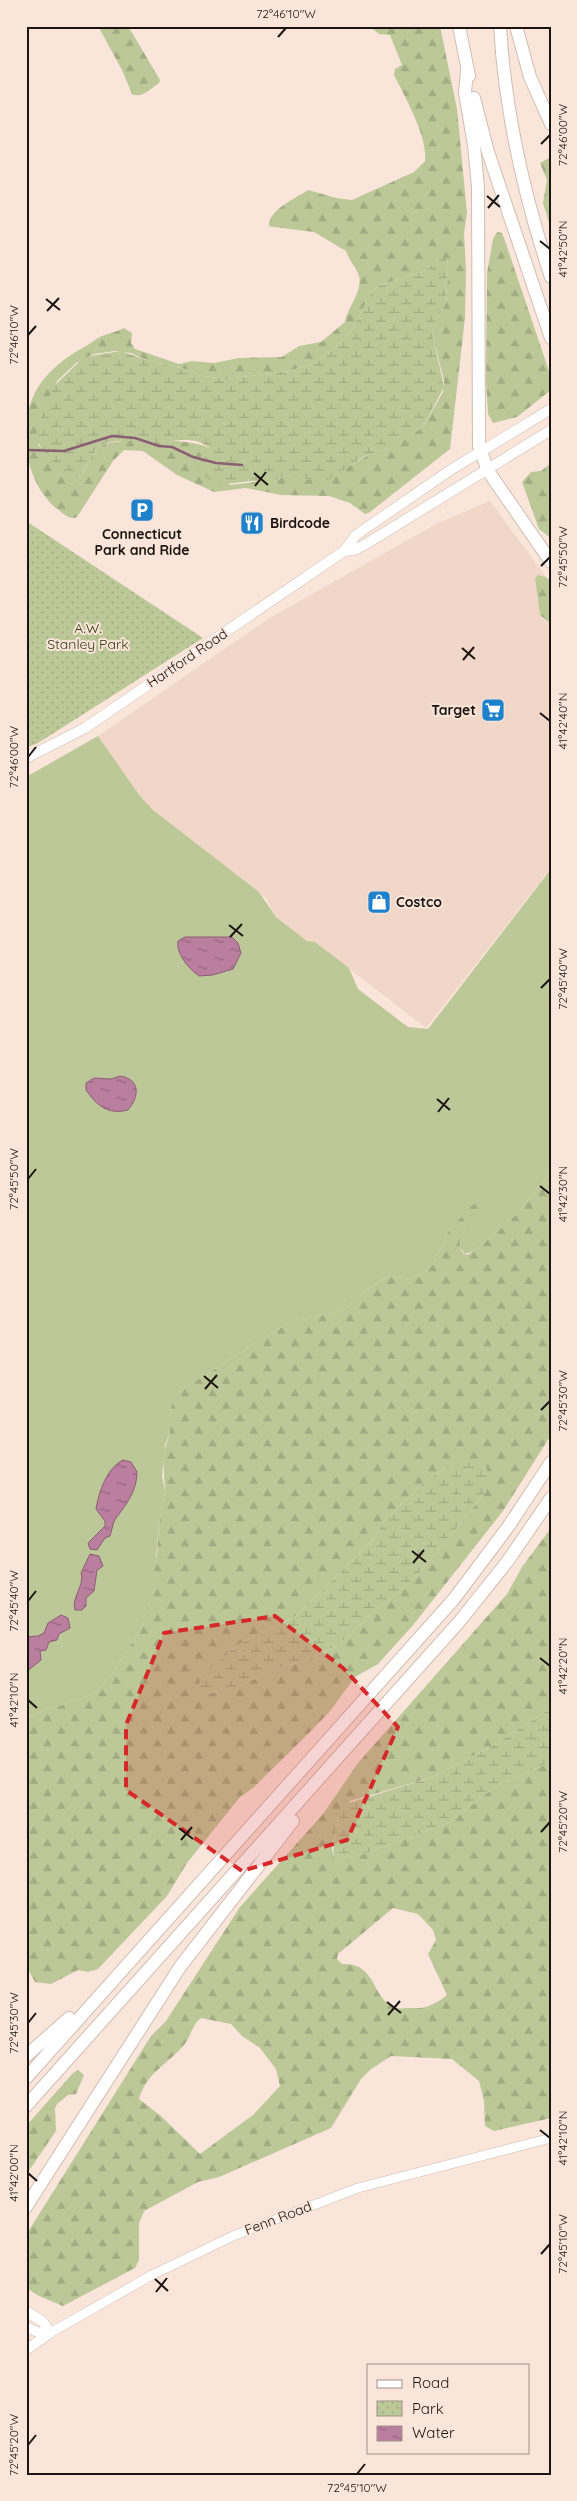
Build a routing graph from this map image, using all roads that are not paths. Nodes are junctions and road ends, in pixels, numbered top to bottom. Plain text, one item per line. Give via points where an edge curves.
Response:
1 (460, 26) edge
2 (500, 26) edge
3 (516, 26) edge
4 (467, 70) junction
5 (551, 124) edge
6 (551, 278) edge
7 (551, 338) edge
8 (550, 410) edge
9 (551, 430) edge
10 (480, 452) junction
11 (487, 470) junction
12 (344, 551) junction
13 (551, 562) edge
14 (26, 758) edge
15 (551, 1462) edge
16 (551, 1498) edge
17 (366, 1726) junction
18 (114, 1979) junction
19 (26, 2056) edge
20 (26, 2078) edge
21 (26, 2106) edge
22 (551, 2138) edge
23 (26, 2207) edge
24 (26, 2311) edge
25 (26, 2328) edge
26 (50, 2333) junction
27 (26, 2350) edge

1 - 4 highway
2 - 6 highway via 516,151 534,226
3 - 5 highway via 530,77
4 - 7 highway via 488,152
4 - 10 highway via 465,93 478,187
8 - 10 main road, Hartford Road
9 - 11 main road, Hartford Road
10 - 11 highway
10 - 12 main road, Hartford Road via 356,535
11 - 12 main road, Hartford Road via 362,546
11 - 13 highway
12 - 14 main road, Hartford Road via 85,728
15 - 18 highway via 454,1599
16 - 17 highway via 484,1592
17 - 21 highway
17 - 23 highway via 342,1764 274,1843 184,1961
18 - 19 highway
18 - 20 highway
22 - 26 street, Fenn Road via 358,2188 232,2236 152,2275
24 - 26 main road via 43,2322
25 - 26 main road via 40,2334
26 - 27 main road, Fenn Road

